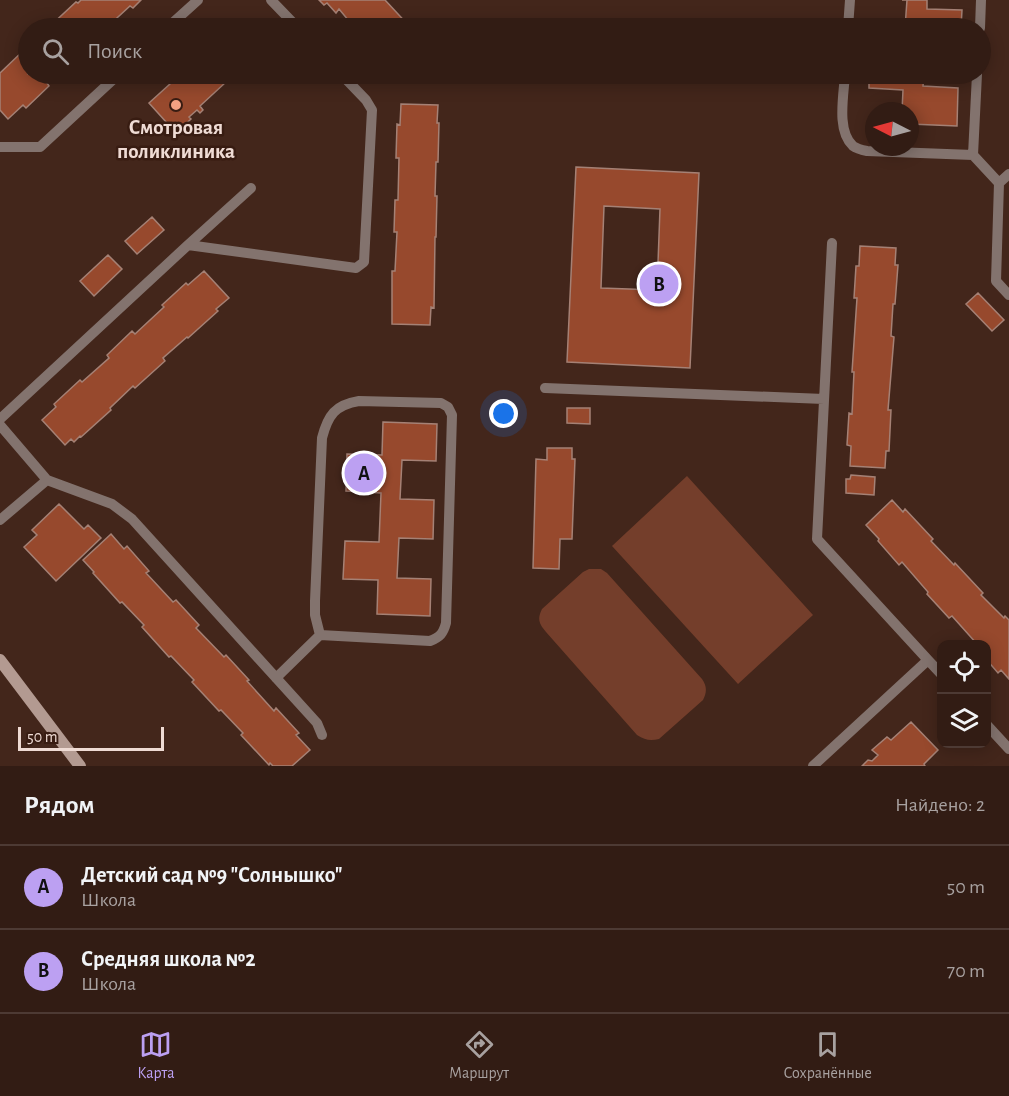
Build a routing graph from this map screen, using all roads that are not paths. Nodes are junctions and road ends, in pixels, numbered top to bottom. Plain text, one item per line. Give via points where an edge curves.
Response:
1 (198, 0) edge
2 (271, 0) edge
3 (850, 0) edge
4 (981, 0) edge
5 (178, 18) edge
6 (288, 18) edge
7 (849, 18) edge
8 (980, 18) edge
9 (108, 84) edge
10 (350, 84) edge
11 (844, 84) edge
12 (977, 84) edge
13 (0, 147) edge
14 (973, 155) junction
15 (1009, 174) edge
16 (999, 183) junction
17 (251, 188) dead end
18 (832, 243) dead end
19 (188, 245) junction
20 (1009, 295) edge
21 (545, 388) dead end
22 (824, 399) junction
23 (0, 419) edge
24 (0, 425) edge
25 (47, 480) junction
26 (0, 520) edge
27 (320, 635) junction
28 (0, 660) edge
29 (928, 660) junction
30 (937, 670) edge
31 (276, 678) junction
32 (991, 729) edge
33 (322, 735) dead end
34 (1009, 749) edge
35 (80, 766) edge
36 (813, 766) edge

1 - 5 lane
2 - 6 lane
3 - 7 lane
4 - 8 lane
9 - 13 lane via 40,147
10 - 19 lane via 372,110 364,262 356,268
11 - 14 lane via 842,119 853,146 867,151
12 - 14 lane
14 - 16 lane
15 - 16 lane
16 - 20 lane via 996,281
17 - 19 lane
18 - 22 lane
19 - 23 lane
21 - 22 lane
22 - 29 lane via 817,539
24 - 25 lane
25 - 26 lane
25 - 31 lane via 112,504 132,519
27 - 27 lane via 315,601 322,438 330,416 346,403 359,401 441,403 452,415 443,632 429,641
27 - 31 lane
28 - 35 street
29 - 30 lane
29 - 36 lane
31 - 33 lane via 317,723
32 - 34 lane

